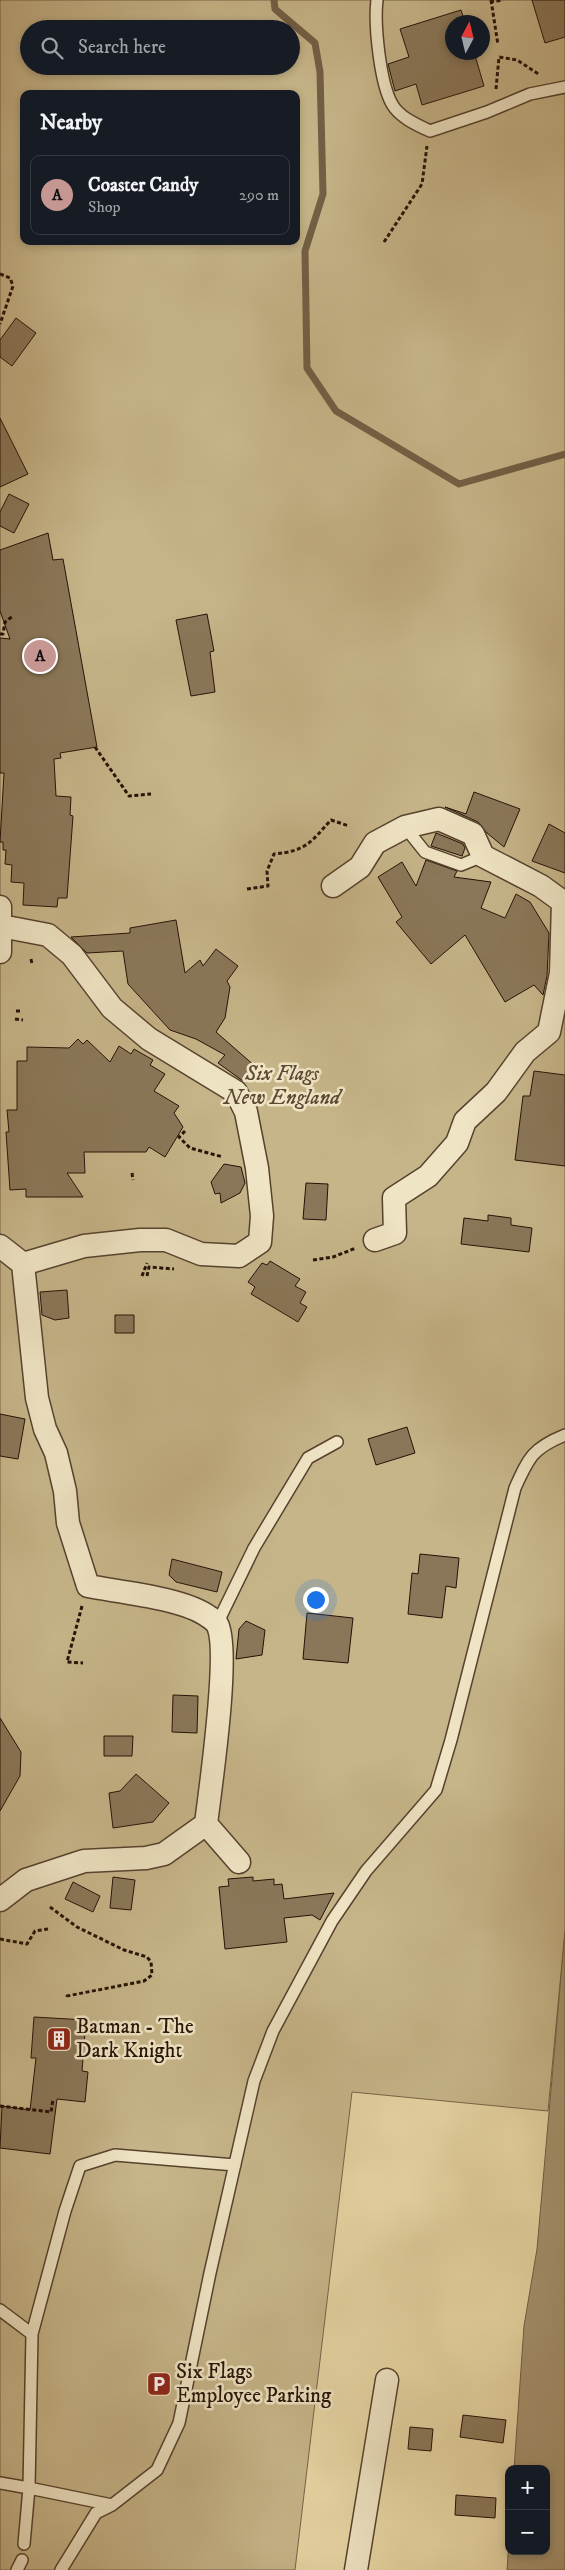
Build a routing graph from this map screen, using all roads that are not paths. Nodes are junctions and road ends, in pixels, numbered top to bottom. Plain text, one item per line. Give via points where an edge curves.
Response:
1 (377, 0) edge
2 (565, 87) edge
3 (405, 827) junction
4 (483, 856) junction
5 (334, 886) dead end
6 (0, 916) edge
7 (0, 952) edge
8 (375, 1240) road end
9 (0, 1246) edge
10 (23, 1264) junction
11 (565, 1435) edge
12 (336, 1442) dead end
13 (217, 1624) junction
14 (206, 1824) junction
15 (239, 1862) dead end
16 (0, 1900) edge
17 (235, 2165) junction
18 (0, 2310) edge
19 (32, 2334) junction
20 (387, 2380) dead end
21 (0, 2483) edge
22 (29, 2488) junction
23 (112, 2505) junction
24 (24, 2544) dead end
25 (61, 2570) edge
26 (356, 2570) edge

1 - 2 lane via 376,36 392,104 410,121 430,131 530,94
3 - 4 lane via 425,852 461,865
3 - 4 street via 439,820 473,834
3 - 5 street via 375,843 360,867
4 - 8 street via 541,886 563,902 560,973 549,1032 525,1052 496,1092 465,1121 456,1143 428,1176 394,1198 395,1233
6 - 7 street
6 - 10 street via 48,935 72,955 112,1008 149,1039 236,1092 246,1112 262,1216 260,1242 239,1256 201,1254 166,1240 140,1240 84,1246
9 - 10 street
10 - 13 street via 37,1398 45,1429 56,1453 68,1524 88,1586 180,1604 208,1616
11 - 17 lane via 543,1444 526,1462 515,1488 436,1790 366,1871 332,1921 300,1978 273,2031 254,2081
12 - 13 lane via 308,1458 254,1548
13 - 14 street via 222,1643 222,1667
14 - 15 street
14 - 16 street via 164,1854 84,1861 26,1880
17 - 19 lane via 115,2156 80,2166
17 - 23 lane via 179,2422 157,2470
18 - 19 lane
19 - 22 lane
20 - 26 street
21 - 22 lane
22 - 23 lane
22 - 24 lane
23 - 25 lane via 96,2513

